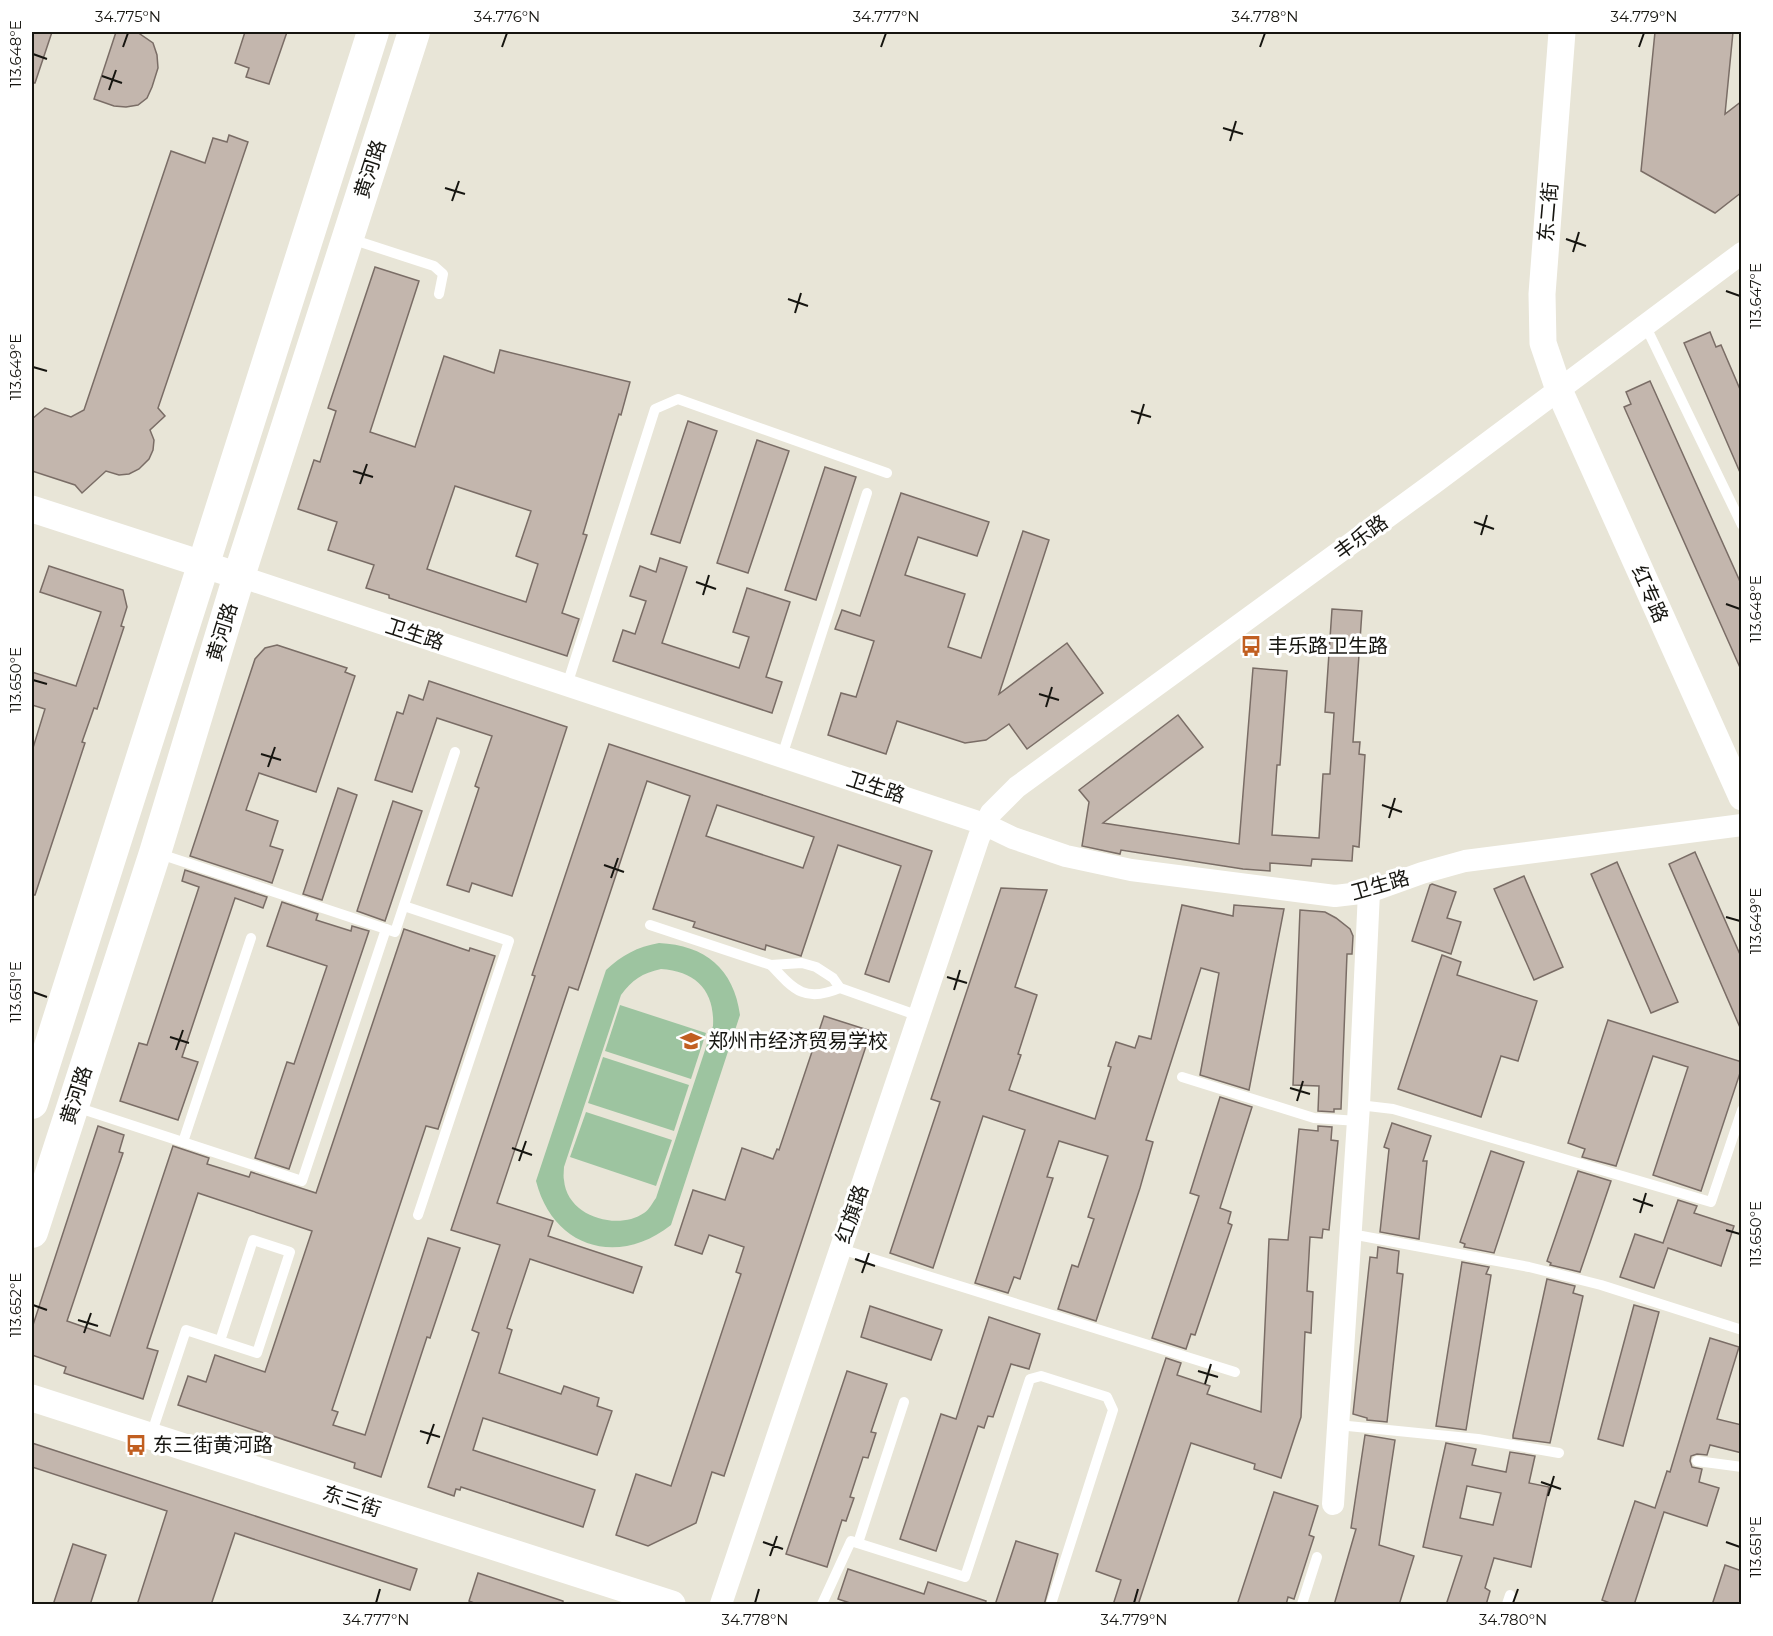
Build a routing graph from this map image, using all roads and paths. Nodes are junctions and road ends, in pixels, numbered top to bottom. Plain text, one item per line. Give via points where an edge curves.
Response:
1 (373, 32) edge
2 (414, 32) edge
3 (1562, 32) edge
4 (348, 238) junction
5 (1741, 254) edge
6 (439, 294) dead end
7 (1645, 325) junction
8 (1559, 390) junction
9 (887, 473) dead end
10 (867, 494) dead end
11 (32, 509) edge
12 (1742, 525) edge
13 (203, 564) junction
14 (239, 576) junction
15 (567, 685) junction
16 (455, 752) dead end
17 (782, 756) junction
18 (1742, 797) edge
19 (984, 824) junction
20 (1742, 825) edge
21 (155, 853) junction
22 (1368, 892) junction
23 (404, 906) junction
24 (650, 925) dead end
25 (386, 929) junction
26 (250, 938) dead end
27 (771, 965) junction
28 (840, 988) junction
29 (919, 1016) junction
30 (1182, 1077) dead end
31 (32, 1103) edge
32 (73, 1106) junction
33 (1742, 1110) edge
34 (1359, 1113) junction
35 (183, 1142) junction
36 (418, 1215) dead end
37 (32, 1232) edge
38 (1351, 1234) junction
39 (840, 1249) junction
40 (1742, 1330) edge
41 (220, 1341) junction
42 (1235, 1372) dead end
43 (32, 1398) edge
44 (904, 1402) dead end
45 (1338, 1425) junction
46 (150, 1436) junction
47 (1559, 1452) dead end
48 (1697, 1461) dead end
49 (1742, 1467) edge
50 (1334, 1504) dead end
51 (858, 1543) junction
52 (1317, 1557) dead end
53 (672, 1605) edge
54 (721, 1605) edge
55 (822, 1605) edge
56 (1051, 1605) edge
57 (1302, 1605) edge

1 - 13 main road, 黄河路
2 - 4 main road, 黄河路
3 - 8 street, 东二街 via 1542,294 1543,343
4 - 6 lane via 434,266 443,274
4 - 14 main road, 黄河路
5 - 7 street, 丰乐路
7 - 8 street, 丰乐路
7 - 12 lane
8 - 18 street, 红专路
8 - 19 street, 丰乐路 via 1017,787
9 - 15 lane via 678,399 655,409
10 - 17 lane
11 - 13 street, 卫生路
13 - 14 street, 卫生路
13 - 31 main road, 黄河路
14 - 15 street, 卫生路
14 - 21 main road, 黄河路
15 - 17 street, 卫生路
16 - 23 lane
17 - 19 street, 卫生路
19 - 22 street, 卫生路 via 1045,851 1131,870 1335,896
19 - 29 street, 红旗路
20 - 22 street, 卫生路 via 1465,861
21 - 25 lane
21 - 32 main road, 黄河路
22 - 34 street
23 - 25 lane via 395,932
23 - 36 lane via 509,941
24 - 27 lane
25 - 35 lane via 302,1181
26 - 35 lane
27 - 28 lane via 802,963 816,967
27 - 28 lane via 787,982 814,996
28 - 29 lane
29 - 39 street, 红旗路
30 - 34 lane via 1314,1118
32 - 35 lane
32 - 37 main road, 黄河路
33 - 34 lane via 1711,1202 1393,1109
34 - 38 street
38 - 40 lane via 1529,1267 1601,1285
38 - 45 street
39 - 42 lane
39 - 54 street, 红旗路
41 - 41 lane via 253,1240 290,1252 257,1353
41 - 46 lane via 186,1330
43 - 46 street, 东三街
44 - 51 lane
45 - 47 lane via 1478,1439
45 - 50 street
46 - 53 street, 东三街
48 - 49 lane
51 - 55 lane via 851,1541
51 - 56 lane via 965,1577 1030,1379 1041,1376 1107,1397 1113,1410
52 - 57 lane

